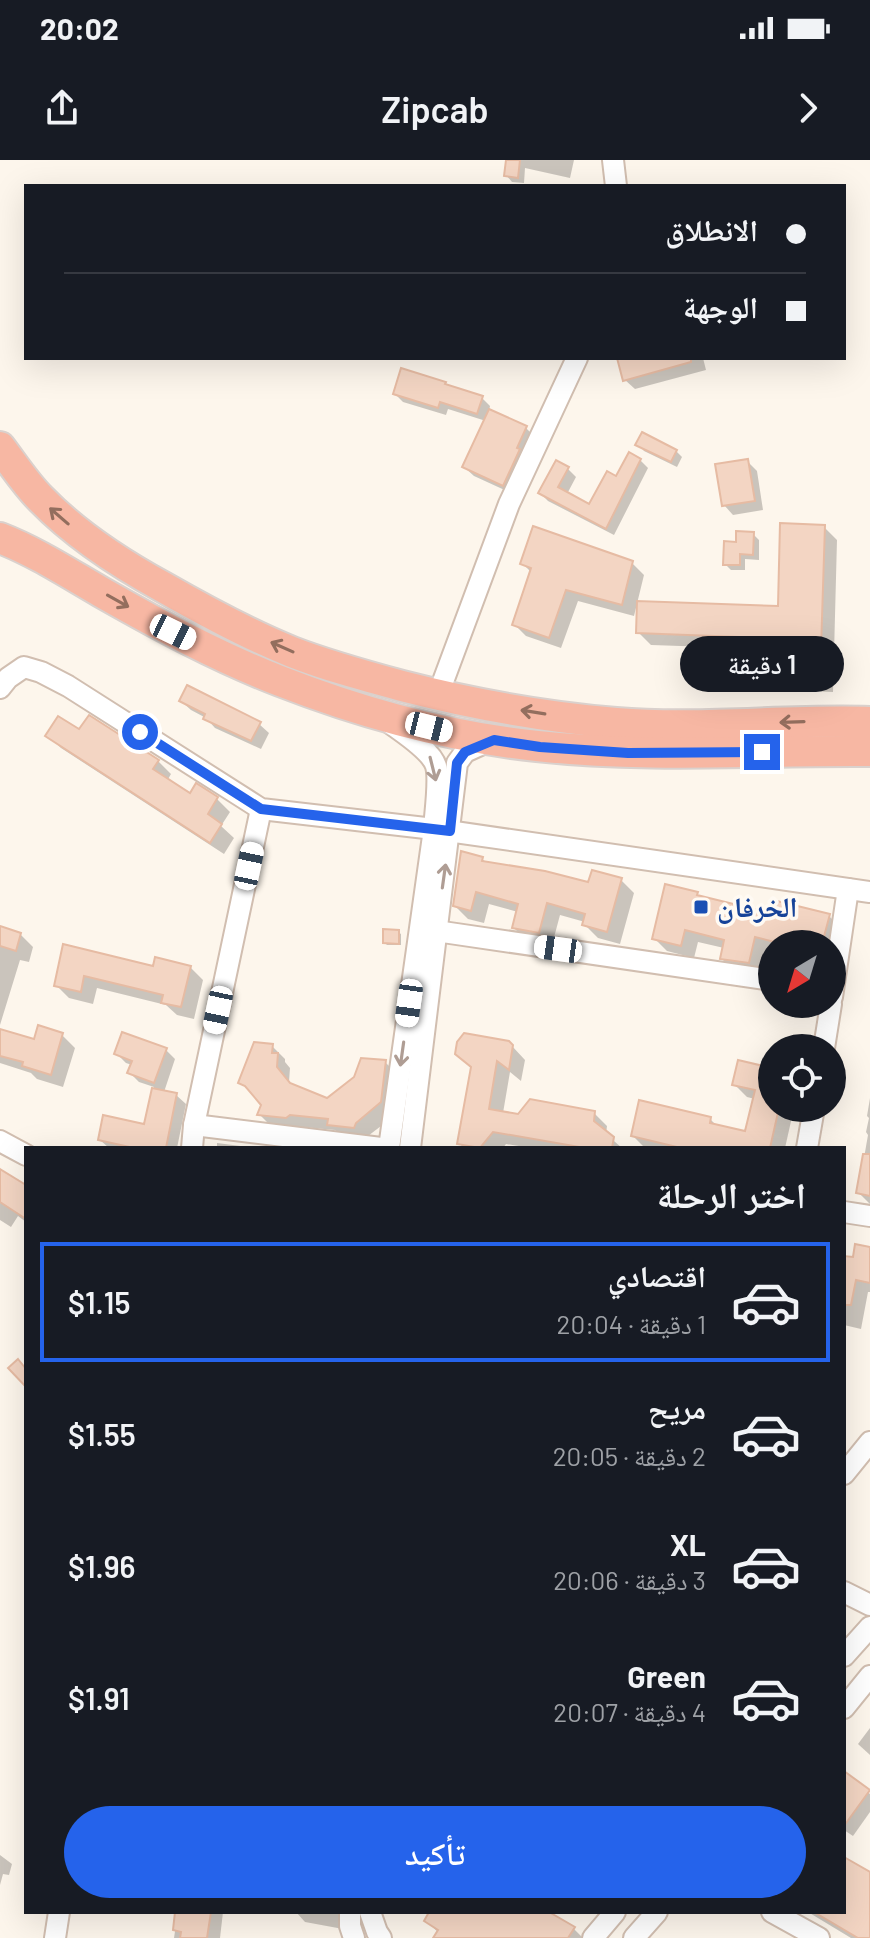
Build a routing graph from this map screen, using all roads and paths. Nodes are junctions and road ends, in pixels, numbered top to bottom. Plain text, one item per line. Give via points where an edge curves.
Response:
1 (613, 160) edge
2 (616, 184) edge
3 (576, 360) edge
4 (0, 447) edge
5 (0, 538) edge
6 (0, 688) edge
7 (438, 695) junction
8 (381, 715) junction
9 (870, 722) edge
10 (494, 740) junction
11 (870, 751) edge
12 (261, 809) junction
13 (442, 830) junction
14 (848, 889) junction
15 (870, 892) edge
16 (842, 930) edge
17 (436, 931) junction
18 (758, 978) edge
19 (812, 1122) edge
20 (194, 1125) junction
21 (0, 1141) edge
22 (192, 1146) edge
23 (365, 1146) edge
24 (389, 1146) edge
25 (410, 1146) edge
26 (807, 1146) edge
27 (24, 1154) edge
28 (846, 1212) edge
29 (870, 1216) edge
30 (870, 1442) edge
31 (846, 1472) edge
32 (846, 1593) edge
33 (870, 1605) edge
34 (870, 1627) edge
35 (846, 1654) edge
36 (870, 1676) edge
37 (856, 1705) edge
38 (59, 1914) edge
39 (350, 1914) edge
40 (371, 1914) edge
41 (613, 1914) edge
42 (655, 1914) edge
43 (776, 1914) edge
44 (55, 1938) edge
45 (354, 1938) edge
46 (381, 1938) edge
47 (593, 1938) edge
48 (634, 1938) edge
49 (819, 1938) edge

1 - 2 street
3 - 7 street via 509,504
7 -> 4 highway via 293,652 184,600 111,556 57,514
5 -> 8 highway via 229,660
6 - 12 street via 24,667 41,672
9 -> 7 highway via 617,723
8 - 10 highway
8 -> 13 street via 436,765
10 - 11 highway via 628,753
10 - 13 street via 465,752 457,763
12 - 13 street
12 - 20 street
13 - 14 street
17 -> 13 street
13 -> 24 street
14 - 15 street
14 - 16 street
17 - 18 street
17 - 25 street
19 - 26 street
20 - 22 street
20 - 23 street
21 - 27 street
28 - 29 street
30 - 31 street
32 - 33 street
34 - 35 street
36 - 37 street
38 - 44 street
39 - 45 street
40 - 46 street
41 - 47 street
42 - 48 street
43 - 49 street

